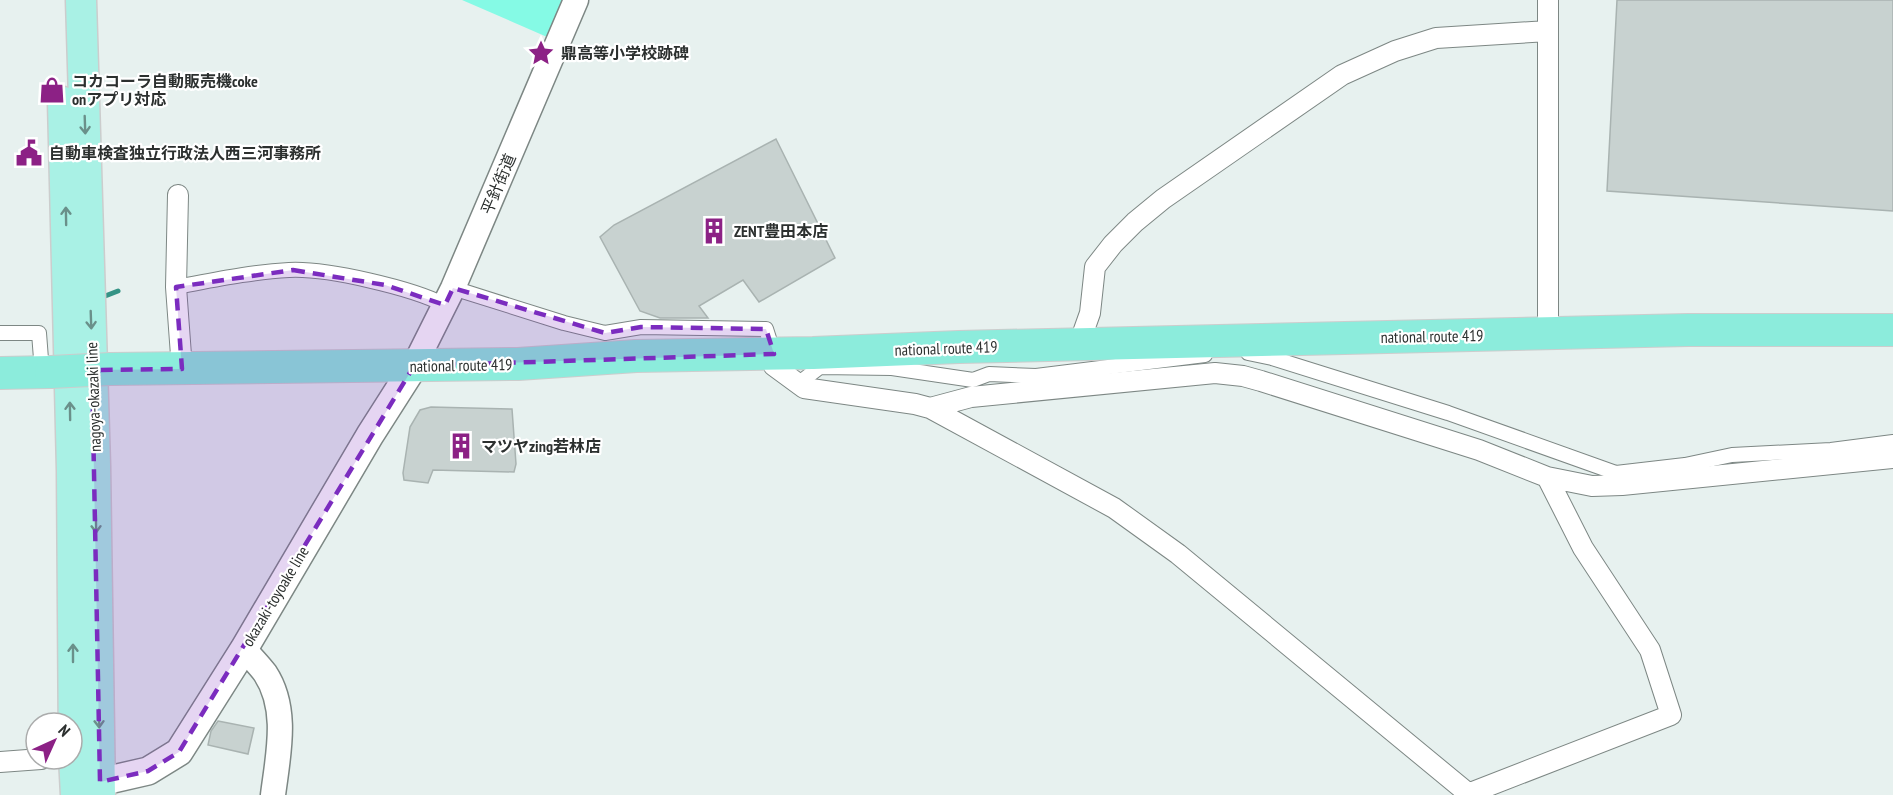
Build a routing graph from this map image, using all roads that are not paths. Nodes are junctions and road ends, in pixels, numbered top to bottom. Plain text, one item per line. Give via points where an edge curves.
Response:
1 (61, 0) edge
2 (81, 0) edge
3 (576, 0) edge
4 (1548, 0) edge
5 (1548, 31) junction
6 (178, 195) dead end
7 (176, 287) junction
8 (449, 297) junction
9 (1893, 330) edge
10 (0, 333) edge
11 (1548, 334) junction
12 (639, 341) junction
13 (1079, 344) junction
14 (774, 354) junction
15 (414, 366) junction
16 (182, 369) junction
17 (47, 372) junction
18 (0, 373) edge
19 (799, 383) junction
20 (930, 408) junction
21 (1893, 442) edge
22 (1893, 458) edge
23 (1547, 477) junction
24 (243, 649) junction
25 (73, 711) edge
26 (24, 760) edge
27 (0, 762) edge
28 (81, 771) edge
29 (92, 791) edge
30 (273, 795) edge
31 (1468, 795) edge

25 -> 1 main road, nagoya-okazaki line via 72,470
2 -> 29 main road, nagoya-okazaki line via 95,465
3 - 8 street, 平針街道
4 - 5 street
5 - 11 street
5 - 13 street via 1436,38 1342,75 1162,199 1113,244 1095,267 1090,312
6 - 7 street
7 - 8 street via 293,270 332,274 430,298
7 - 16 street
8 - 12 street
8 - 15 street, 平針街道
9 - 11 highway, national route 419
10 - 17 street via 39,333
11 - 13 highway, national route 419
12 - 14 highway, national route 419
12 - 15 highway, national route 419 via 518,364
13 - 14 highway, national route 419
14 - 19 street via 774,366
15 - 16 highway, national route 419
15 - 24 main road, okazaki-toyoake line
16 - 17 highway, national route 419, bridge
17 - 18 highway, national route 419
19 - 20 street via 804,388
19 - 21 street via 820,367 891,368 973,380 989,374 1036,376 1236,352 1272,358 1448,413 1616,473 1732,455
20 - 23 street via 971,397 1215,373 1243,376 1479,450
20 - 31 street via 1113,508 1178,554
22 - 23 street via 1622,485 1592,486
23 - 31 street via 1583,548 1650,650 1671,715
24 - 29 main road, okazaki-toyoake line via 179,752 148,771
24 - 30 street via 265,673 279,701 280,735
26 - 27 street
28 - 29 main road, nagoya-okazaki line

